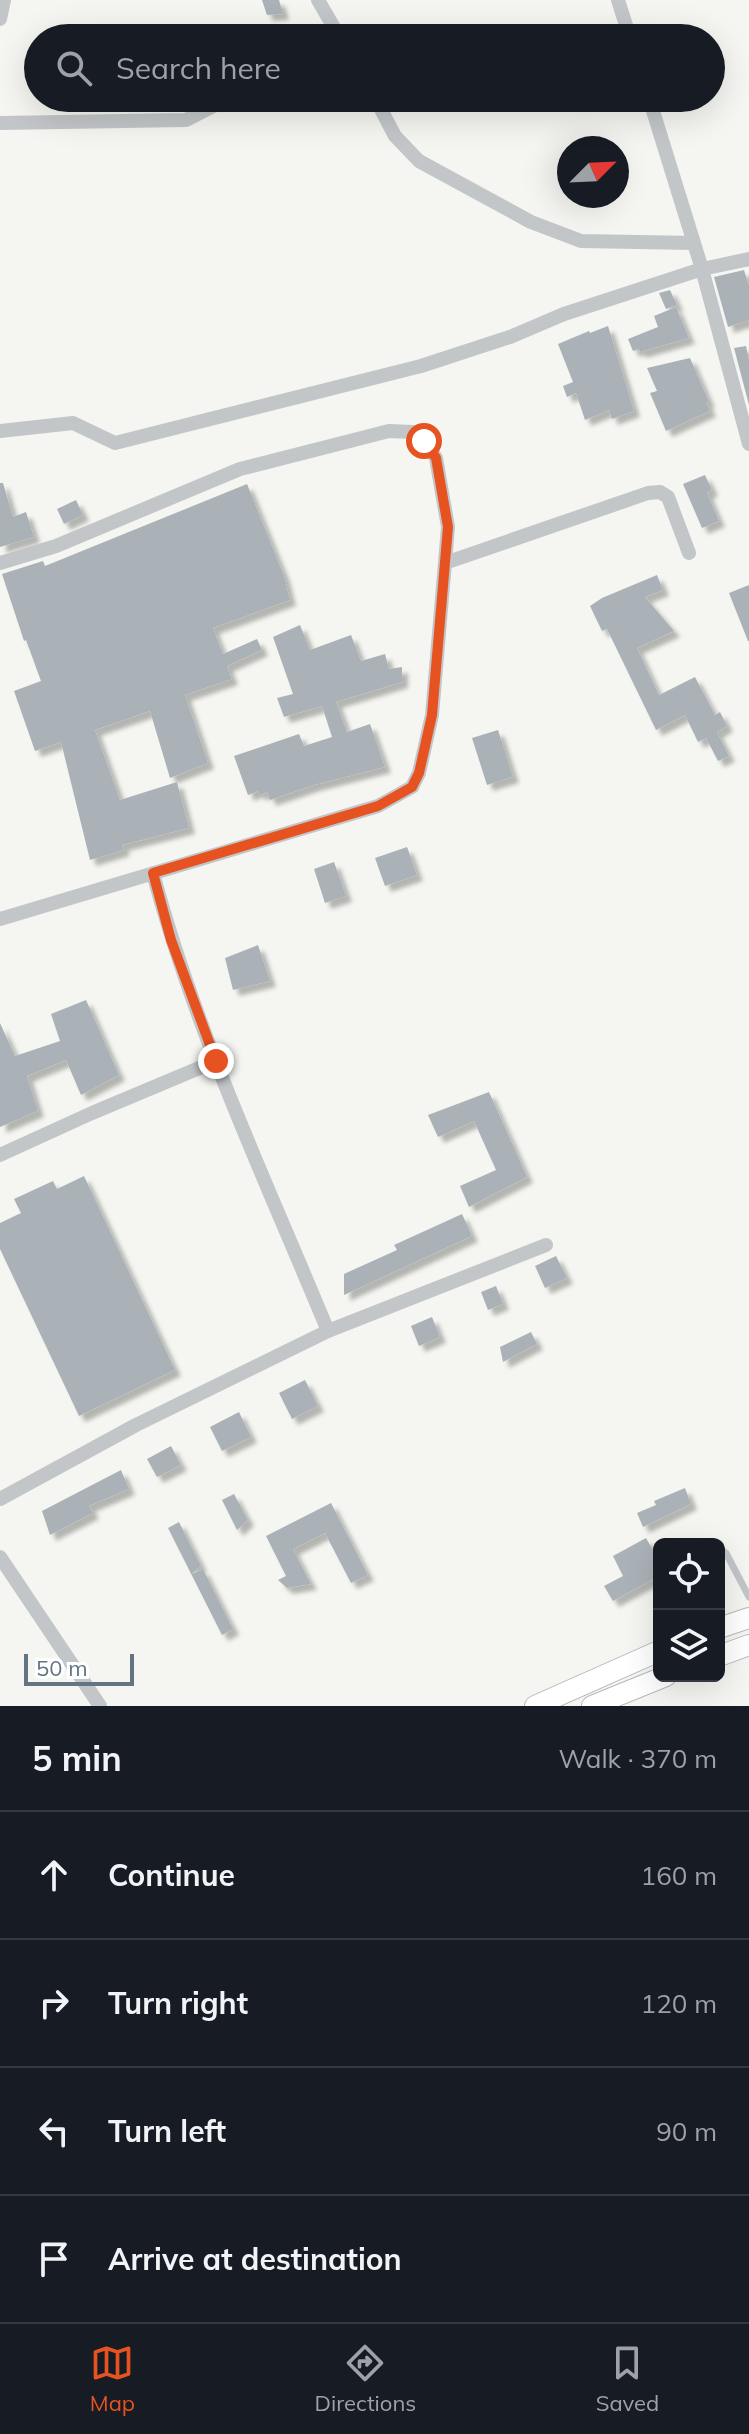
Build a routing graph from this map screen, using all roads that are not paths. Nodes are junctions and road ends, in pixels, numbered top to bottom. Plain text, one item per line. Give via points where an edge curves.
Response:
1 (4, 0) edge
2 (318, 0) edge
3 (618, 0) edge
4 (0, 19) edge
5 (332, 24) edge
6 (626, 24) edge
7 (202, 112) edge
8 (382, 112) edge
9 (653, 112) edge
10 (0, 123) edge
11 (694, 243) junction
12 (749, 259) edge
13 (702, 269) junction
14 (0, 431) edge
15 (749, 444) edge
16 (689, 553) dead end
17 (0, 563) edge
18 (445, 563) junction
19 (153, 873) junction
20 (0, 919) edge
21 (216, 1061) junction
22 (0, 1155) edge
23 (546, 1245) dead end
24 (328, 1331) junction
25 (0, 1499) edge
26 (725, 1552) edge
27 (0, 1557) edge
28 (749, 1597) edge
29 (749, 1618) edge
30 (725, 1626) edge
31 (749, 1645) edge
32 (653, 1654) edge
33 (725, 1654) edge
34 (653, 1681) edge
35 (100, 1706) edge
36 (535, 1706) edge
37 (592, 1706) edge

1 - 4 street
2 - 5 street
3 - 6 street
7 - 10 street via 186,120
8 - 11 street via 395,136 419,161 531,222 581,241
9 - 11 street
11 - 13 street
12 - 13 street
13 - 14 street via 421,366 115,443 73,423
13 - 15 street
16 - 18 street via 668,497 660,492
17 - 18 street via 56,546 240,469 403,430 424,441 436,458 448,527
18 - 19 street via 432,715 412,787 378,806
19 - 20 street
19 - 21 street via 171,940
21 - 22 street
21 - 24 street
23 - 24 street
24 - 25 street
26 - 28 lane
27 - 35 street
29 - 30 main road
31 - 33 main road
32 - 36 main road
34 - 37 main road

